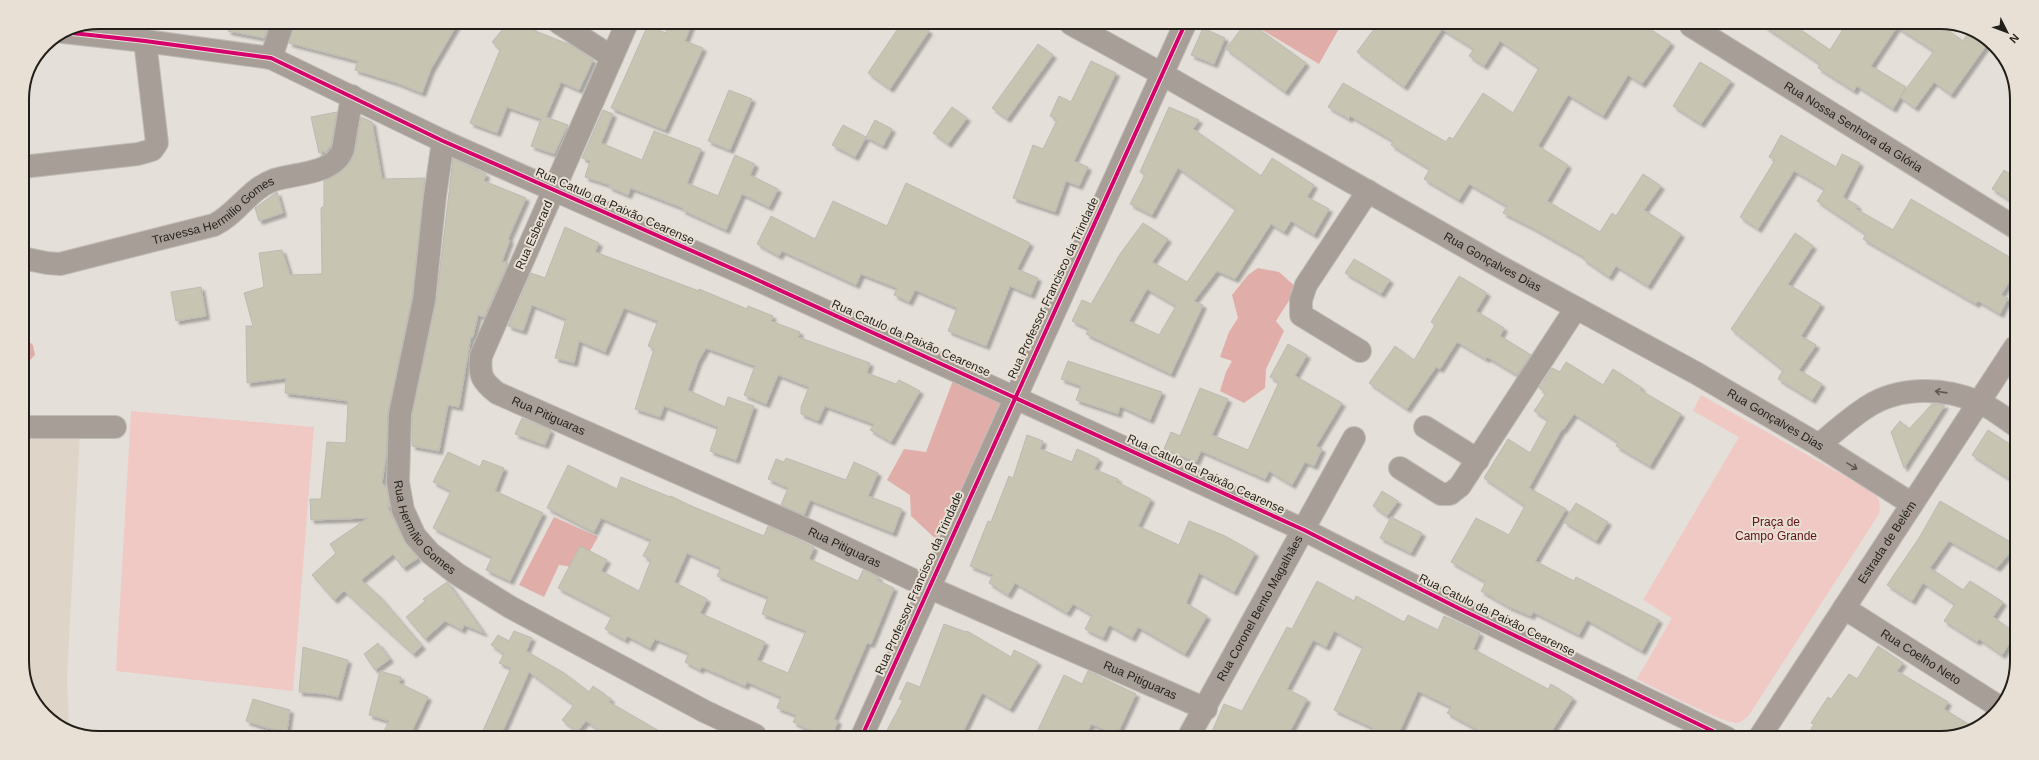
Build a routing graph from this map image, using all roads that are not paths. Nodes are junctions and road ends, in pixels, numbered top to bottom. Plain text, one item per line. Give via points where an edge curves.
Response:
1 (281, 29) edge
2 (568, 29) edge
3 (624, 29) edge
4 (1080, 29) edge
5 (1183, 29) edge
6 (1696, 29) edge
7 (74, 33) edge
8 (145, 41) junction
9 (612, 57) junction
10 (271, 58) junction
11 (1162, 74) junction
12 (352, 96) junction
13 (443, 141) junction
14 (29, 166) edge
15 (554, 190) junction
16 (1368, 191) junction
17 (2010, 224) edge
18 (29, 259) edge
19 (1576, 308) junction
20 (1360, 351) dead end
21 (2010, 355) edge
22 (484, 383) joint
23 (1015, 397) junction
24 (1979, 402) junction
25 (2010, 422) edge
26 (29, 427) edge
27 (115, 427) dead end
28 (1425, 427) dead end
29 (1354, 438) dead end
30 (1819, 445) junction
31 (1478, 460) junction
32 (1400, 468) dead end
33 (1912, 504) junction
34 (1304, 530) junction
35 (928, 587) junction
36 (1844, 608) junction
37 (1995, 704) edge
38 (1206, 709) junction
39 (746, 731) edge
40 (864, 731) edge
41 (1193, 731) edge
42 (1713, 731) edge
43 (1764, 731) edge

1 - 10 street
2 - 9 street
3 - 9 street, Rua Esberard
4 - 11 street, Rua Gonçalves Dias
5 - 11 street, Rua Professor Francisco da Trindade
6 - 17 street, Rua Nossa Senhora da Glória
7 - 8 street, Rua Catulo da Paixão Cearense
8 - 10 street, Rua Catulo da Paixão Cearense
8 - 14 street via 157,143 152,150 138,154
9 - 15 street, Rua Esberard
10 - 12 street, Rua Catulo da Paixão Cearense
11 - 16 street, Rua Gonçalves Dias
11 - 23 street, Rua Professor Francisco da Trindade
12 - 13 street, Rua Catulo da Paixão Cearense
12 - 18 street, Travessa Hermilio Gomes via 343,149 336,162 264,184 222,222 203,229 60,264
13 - 15 street, Rua Catulo da Paixão Cearense
13 - 39 street, Rua Hermílio Gomes via 424,300 400,421 398,482 403,510 415,536 430,553 457,574 510,607 704,711
15 - 22 street, Rua Esberard via 481,356 480,369
15 - 23 street, Rua Catulo da Paixão Cearense
16 - 19 street, Rua Gonçalves Dias
16 - 20 street via 1306,285 1300,300 1301,315
19 - 30 street, Rua Gonçalves Dias via 1696,373
19 - 31 street
21 - 24 main road, Estrada de Belém
22 - 35 street, Rua Pitiguaras via 498,394 812,532
23 - 34 street, Rua Catulo da Paixão Cearense
23 - 35 street, Rua Professor Francisco da Trindade
24 - 25 street
24 -> 30 street via 1941,392 1917,391 1892,395 1867,406
24 - 33 main road, Estrada de Belém
26 - 27 street
28 - 31 street
29 - 34 street, Rua Coronel Bento Magalhães
30 -> 33 street, Rua Gonçalves Dias
31 - 32 street via 1460,486 1450,494 1441,494
33 - 36 main road, Estrada de Belém
34 - 38 street, Rua Coronel Bento Magalhães
34 - 42 street, Rua Catulo da Paixão Cearense via 1462,610
35 - 38 street, Rua Pitiguaras
35 - 40 street, Rua Professor Francisco da Trindade
36 - 37 street, Rua Coelho Neto
36 - 43 main road, Estrada de Belém
38 - 41 street, Rua Coronel Bento Magalhães

